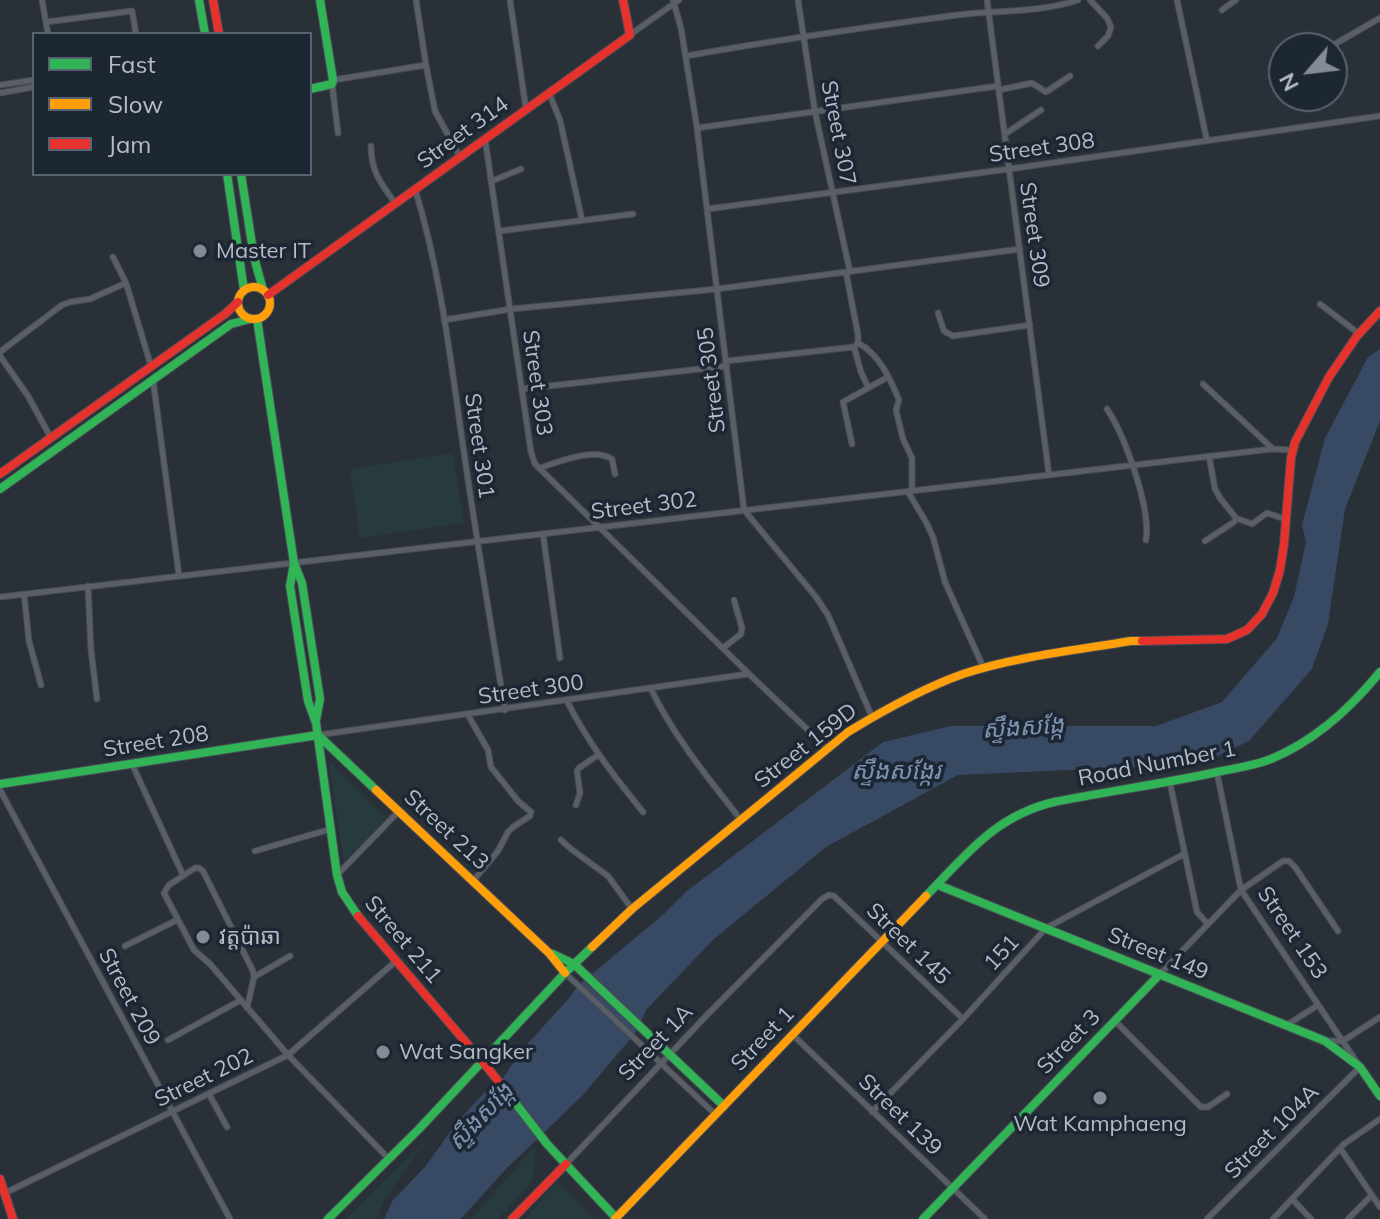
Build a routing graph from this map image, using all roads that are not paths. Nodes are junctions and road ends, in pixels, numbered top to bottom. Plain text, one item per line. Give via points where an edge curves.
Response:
1 (42, 0) edge
2 (199, 0) edge
3 (213, 0) edge
4 (320, 0) edge
5 (416, 0) edge
6 (510, 0) edge
7 (623, 0) edge
8 (798, 0) edge
9 (987, 0) edge
10 (1078, 0) edge
11 (1090, 0) edge
12 (1177, 0) edge
13 (1236, 0) edge
14 (675, 1) edge
15 (1222, 10) dead end
16 (988, 11) junction
17 (1380, 18) edge
18 (46, 22) junction
19 (48, 32) edge
20 (136, 32) edge
21 (205, 32) edge
22 (219, 32) edge
23 (630, 35) junction
24 (804, 35) junction
25 (1348, 36) edge
26 (1098, 46) dead end
27 (686, 56) junction
28 (426, 65) junction
29 (1070, 76) dead end
30 (32, 80) edge
31 (332, 82) junction
32 (0, 85) edge
33 (32, 87) edge
34 (312, 88) edge
35 (999, 88) junction
36 (0, 93) edge
37 (549, 93) junction
38 (526, 109) junction
39 (1041, 110) dead end
40 (815, 112) junction
41 (1380, 116) edge
42 (697, 128) junction
43 (338, 133) dead end
44 (1005, 134) junction
45 (485, 139) junction
46 (1207, 141) junction
47 (371, 146) dead end
48 (460, 157) junction
49 (521, 169) dead end
50 (1009, 169) junction
51 (227, 176) edge
52 (241, 176) edge
53 (492, 181) junction
54 (415, 189) junction
55 (833, 192) junction
56 (395, 203) junction
57 (707, 209) junction
58 (633, 214) dead end
59 (582, 220) junction
60 (500, 231) junction
61 (1020, 249) junction
62 (113, 257) dead end
63 (848, 272) junction
64 (126, 283) junction
65 (717, 289) junction
66 (244, 290) junction
67 (266, 292) junction
68 (238, 302) junction
69 (1320, 304) dead end
70 (511, 309) junction
71 (1380, 311) edge
72 (938, 313) dead end
73 (253, 319) junction
74 (444, 320) junction
75 (1030, 325) junction
76 (1358, 333) junction
77 (856, 345) junction
78 (0, 354) edge
79 (726, 364) junction
80 (151, 367) junction
81 (888, 377) junction
82 (153, 380) junction
83 (1203, 384) dead end
84 (868, 387) junction
85 (522, 389) junction
86 (1107, 409) dead end
87 (51, 438) junction
88 (852, 444) dead end
89 (1272, 449) junction
90 (1292, 450) junction
91 (1209, 456) junction
92 (1132, 465) junction
93 (539, 468) junction
94 (0, 474) edge
95 (615, 474) dead end
96 (1049, 475) junction
97 (0, 489) edge
98 (910, 492) junction
99 (744, 510) junction
100 (1236, 518) junction
101 (1285, 519) junction
102 (601, 527) junction
103 (543, 534) junction
104 (1146, 540) dead end
105 (477, 541) junction
106 (1205, 541) dead end
107 (294, 563) junction
108 (179, 576) junction
109 (88, 586) junction
110 (24, 594) junction
111 (0, 597) edge
112 (734, 600) dead end
113 (723, 648) junction
114 (560, 658) dead end
115 (984, 669) junction
116 (1380, 673) edge
117 (749, 674) junction
118 (41, 685) dead end
119 (651, 689) junction
120 (97, 699) dead end
121 (567, 701) junction
122 (505, 710) junction
123 (468, 715) junction
124 (872, 717) junction
125 (318, 735) junction
126 (828, 749) junction
127 (598, 755) junction
128 (132, 764) junction
129 (1217, 773) junction
130 (1170, 783) junction
131 (0, 784) edge
132 (0, 790) edge
133 (576, 805) dead end
134 (399, 811) junction
135 (643, 812) dead end
136 (741, 821) junction
137 (331, 829) junction
138 (561, 840) dead end
139 (255, 851) dead end
140 (1184, 854) junction
141 (183, 875) junction
142 (337, 875) junction
143 (473, 881) junction
144 (938, 885) junction
145 (1241, 890) junction
146 (829, 895) joint
147 (632, 909) junction
148 (177, 920) junction
149 (1207, 923) junction
150 (1046, 928) junction
151 (1338, 931) dead end
152 (883, 941) junction
153 (125, 946) dead end
154 (549, 953) junction
155 (290, 956) dead end
156 (397, 960) junction
157 (574, 964) junction
158 (565, 973) junction
159 (1160, 974) junction
160 (254, 977) junction
161 (241, 1000) junction
162 (1318, 1005) junction
163 (247, 1008) junction
164 (1380, 1017) edge
165 (963, 1019) junction
166 (1114, 1021) junction
167 (1287, 1025) junction
168 (793, 1035) junction
169 (168, 1040) dead end
170 (1325, 1041) junction
171 (1343, 1041) junction
172 (288, 1055) junction
173 (669, 1055) junction
174 (661, 1063) junction
175 (484, 1064) junction
176 (1360, 1067) junction
177 (209, 1094) junction
178 (1227, 1094) dead end
179 (1380, 1096) edge
180 (724, 1106) junction
181 (173, 1111) junction
182 (872, 1112) junction
183 (716, 1115) junction
184 (1380, 1119) edge
185 (227, 1127) dead end
186 (1340, 1148) junction
187 (389, 1159) junction
188 (566, 1164) junction
189 (0, 1179) edge
190 (953, 1188) junction
191 (5, 1193) junction
192 (1372, 1195) junction
193 (1292, 1199) junction
194 (1380, 1207) edge
195 (13, 1219) edge
196 (230, 1219) edge
197 (328, 1219) edge
198 (512, 1219) edge
199 (616, 1219) edge
200 (923, 1219) edge
201 (985, 1219) edge
202 (1207, 1219) edge
203 (1273, 1219) edge
204 (1311, 1219) edge
205 (1348, 1219) edge

1 - 18 street
2 - 21 street
3 - 22 street
4 - 31 street
5 - 28 street
6 - 38 street
7 - 23 street
8 - 24 street, Street 307
9 - 16 street, Street 309
10 - 16 street
11 - 26 street via 1111,27
12 - 46 street
13 - 15 street
14 - 23 street, Street 314
14 - 27 street, Street 305
16 - 24 street
16 - 35 street, Street 309
17 - 25 street
18 - 19 street
18 - 20 street via 132,11
23 - 37 street, Street 314
24 - 27 street
24 - 40 street, Street 307
27 - 42 street, Street 305
28 - 31 street
28 - 48 street via 435,111
29 - 35 street via 1046,92 1032,83
30 - 32 street
31 - 34 street
31 - 43 street
33 - 36 street
35 - 40 street
35 - 44 street, Street 309
37 - 38 street, Street 314
37 - 59 street via 564,133
38 - 45 street, Street 314
39 - 44 street
40 - 42 street
40 - 55 street, Street 307
41 - 46 street, Street 308
42 - 57 street, Street 305
44 - 50 street, Street 309
45 - 48 street, Street 314
45 - 53 street, Street 303
46 - 50 street, Street 308
47 - 56 street via 376,176
48 - 54 street, Street 314
49 - 53 street
50 - 55 street, Street 308
50 - 61 street, Street 309
51 - 66 street
52 - 67 street via 254,257
53 - 60 street, Street 303
54 - 56 street, Street 314
54 - 74 street, Street 301
55 - 57 street, Street 308
55 - 63 street, Street 307
56 - 67 street, Street 314
57 - 65 street, Street 305
58 - 59 street
59 - 60 street
60 - 70 street, Street 303
61 - 63 street
61 - 75 street, Street 309
62 - 64 street
63 - 65 street
63 - 77 street, Street 307
64 - 78 street via 62,305
64 - 80 street
65 - 70 street
65 - 79 street, Street 305
66 - 67 street via 256,287
66 - 68 street
67 - 73 street via 270,308 265,316
68 - 73 street via 240,311
68 - 80 street
69 - 76 street
70 - 74 street
70 - 85 street, Street 303
71 - 76 street, Street 159D
72 - 75 street via 944,331 953,336
73 - 82 street via 231,324
73 - 107 street, Street 211
74 - 105 street, Street 301
75 - 96 street, Street 309
76 - 90 street, Street 159D via 1317,396
77 - 79 street
77 - 81 street via 876,355
77 - 84 street, Street 307
78 - 87 street
79 - 85 street
79 - 99 street, Street 305
80 - 87 street
81 - 84 street
81 - 98 street via 899,400 896,410 912,458
82 - 97 street
82 - 108 street
83 - 89 street
84 - 88 street via 843,402
85 - 93 street, Street 303 via 531,452
86 - 92 street
87 - 94 street
89 - 90 street, Street 302
89 - 91 street, Street 302
90 - 101 street, Street 159D
91 - 92 street, Street 302
91 - 100 street via 1215,489
92 - 96 street, Street 302
92 - 104 street via 1147,518
93 - 95 street via 574,456 606,455
93 - 102 street, Street 303
96 - 98 street, Street 302
98 - 99 street, Street 302
98 - 115 street
99 - 102 street, Street 302
99 - 124 street via 828,615
100 - 101 street via 1252,524 1267,513
100 - 106 street
101 - 115 street, Street 159D via 1273,595 1258,620 1237,637 1131,641
102 - 103 street, Street 302
102 - 113 street, Street 303
103 - 105 street, Street 302
103 - 114 street
105 - 107 street, Street 302
105 - 122 street, Street 301
107 - 108 street, Street 302
107 - 125 street, Street 211 via 290,586
108 - 109 street, Street 302
109 - 110 street, Street 302
109 - 120 street
110 - 111 street, Street 302
110 - 118 street
112 - 113 street via 741,634
113 - 117 street, Street 303
115 - 124 street, Street 159D
116 - 129 street, Road Number 1 via 1345,711 1307,739 1269,760
117 - 119 street, Street 300
117 - 126 street, Street 303
119 - 121 street, Street 300
119 - 136 street via 687,749
121 - 122 street, Street 300
121 - 127 street
122 - 123 street, Street 300
123 - 125 street, Street 300
123 - 143 street via 488,750 491,767 531,812 508,832
124 - 126 street, Street 159D
125 - 128 street, Street 208
125 - 134 street, Street 213
125 - 137 street, Street 211
126 - 136 street, Street 159D
127 - 133 street via 577,771
127 - 135 street
128 - 131 street, Street 208
128 - 141 street
129 - 130 street, Road Number 1
129 - 145 street, Street 153
130 - 140 street
130 - 144 street, Road Number 1 via 1025,810 996,827
132 - 181 street, Street 209
134 - 142 street
134 - 143 street, Street 213
136 - 147 street, Street 159D
137 - 139 street
137 - 142 street, Street 211
138 - 147 street via 608,876
140 - 149 street via 1197,912
140 - 150 street, 151
141 - 148 street via 164,893
141 - 160 street via 195,868 203,871
142 - 156 street, Street 211 via 350,906
143 - 154 street, Street 213
144 - 150 street, Street 149
144 - 152 street, Street 1
145 - 149 street, Street 3
145 - 151 street, Street 3 via 1289,861
145 - 162 street, Street 153
146 - 152 street, Street 145
146 - 173 street, Street 1A
147 - 157 street, Street 159D
148 - 153 street
148 - 161 street via 194,950
149 - 159 street, Street 3
150 - 159 street, Street 149
150 - 165 street, 151
152 - 165 street, Street 145
152 - 168 street, Street 1
154 - 157 street, Street 213
154 - 158 street, Street 213
155 - 160 street
156 - 172 street, Street 202
156 - 175 street, Street 211
157 - 158 street, Street 159D
157 - 173 street, Street 213
158 - 174 street, Street 213
158 - 175 street, Street 159D
159 - 166 street, Street 3
159 - 167 street, Street 149
160 - 163 street
161 - 163 street
161 - 169 street
162 - 167 street
162 - 171 street, Street 153
163 - 172 street
164 - 171 street
165 - 182 street, 151
166 - 178 street via 1201,1107
166 - 190 street, Street 3
167 - 170 street, Street 149
168 - 180 street, Street 1
168 - 182 street, Street 139
170 - 171 street
170 - 176 street, Street 149
171 - 176 street, Street 153
172 - 177 street, Street 202
172 - 187 street
173 - 174 street, Street 1A
173 - 180 street, Street 213
174 - 183 street
174 - 188 street, Street 1A
175 - 187 street, Street 159D
175 - 188 street, Street 211
176 - 179 street, Street 153
176 - 202 street, Street 104A
177 - 181 street, Street 202
177 - 185 street
180 - 183 street, Street 1
181 - 191 street, Street 202
181 - 196 street, Street 209
182 - 190 street, Street 139
183 - 199 street, Street 1
184 - 186 street
186 - 192 street
186 - 193 street
187 - 197 street, Street 159D
188 - 198 street, Street 1A
188 - 199 street, Street 211
189 - 191 street
190 - 200 street, Street 3
190 - 201 street, Street 139
191 - 195 street
192 - 194 street
192 - 205 street
193 - 203 street
193 - 204 street

